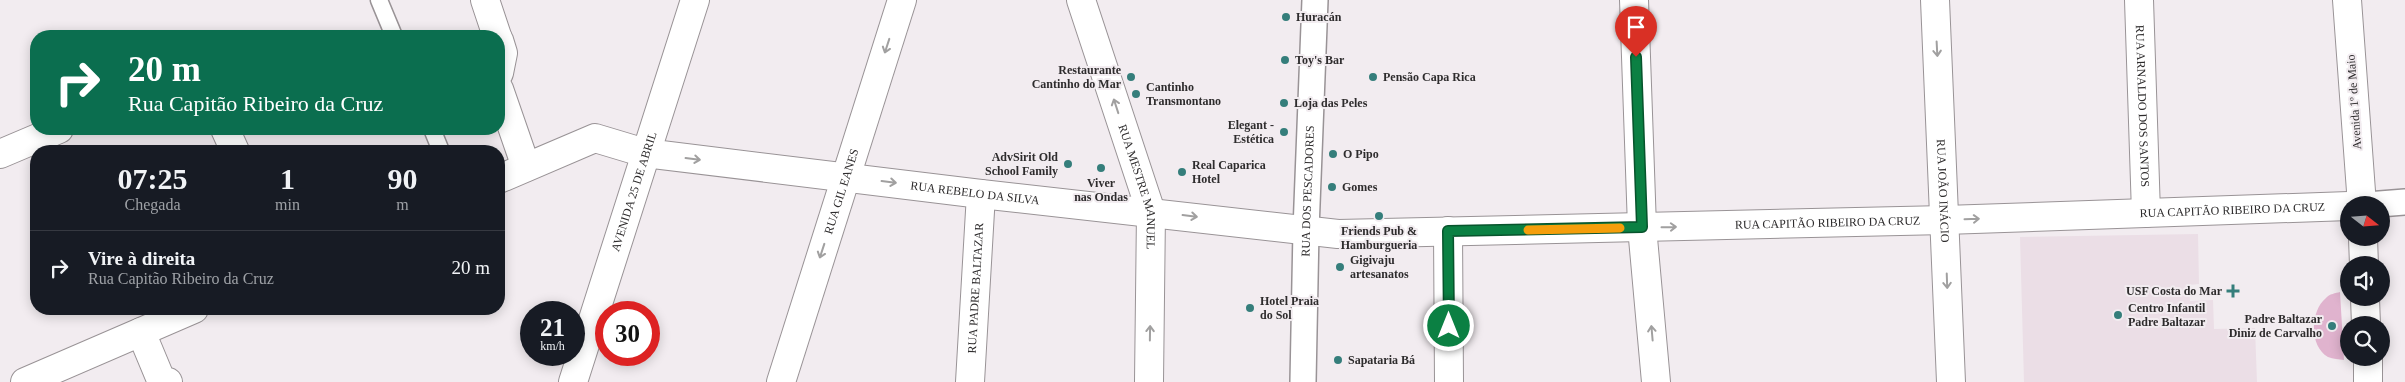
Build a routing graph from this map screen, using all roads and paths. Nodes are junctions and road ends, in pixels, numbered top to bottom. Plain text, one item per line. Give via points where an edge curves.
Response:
1 (379, 0) edge
2 (485, 0) edge
3 (695, 0) edge
4 (902, 0) edge
5 (1081, 0) edge
6 (1315, 0) edge
7 (1634, 0) edge
8 (1935, 0) edge
9 (2139, 0) edge
10 (2347, 0) edge
11 (392, 30) edge
12 (495, 30) edge
13 (505, 106) edge
14 (45, 135) edge
15 (645, 153) junction
16 (0, 154) edge
17 (526, 167) junction
18 (505, 176) edge
19 (846, 177) junction
20 (981, 194) junction
21 (2361, 196) edge
22 (2405, 202) edge
23 (2390, 203) edge
24 (2340, 206) edge
25 (1151, 212) junction
26 (2146, 213) junction
27 (1945, 220) junction
28 (1642, 227) junction
29 (1306, 230) junction
30 (1448, 231) junction
31 (180, 315) edge
32 (141, 332) junction
33 (2368, 366) edge
34 (62, 375) edge
35 (162, 381) edge
36 (25, 382) edge
37 (573, 382) edge
38 (781, 382) edge
39 (970, 382) edge
40 (1149, 382) edge
41 (1303, 382) edge
42 (1449, 382) edge
43 (1656, 382) edge
44 (1950, 382) edge
45 (2368, 382) edge

1 - 11 lane
2 - 12 street
3 - 15 street, AVENIDA 25 DE ABRIL
4 -> 19 street, RUA GIL EANES
25 -> 5 street, RUA MESTRE MANUEL
6 - 29 street, RUA DOS PESCADORES
7 - 28 street
8 -> 27 street, RUA JOÃO INÁCIO
9 - 26 street, RUA ARNALDO DOS SANTOS
10 - 21 street, Avenida 1º de Maio
13 - 17 street
14 - 16 street
15 - 17 street, RUA REBELO DA SILVA via 595,138
15 -> 19 street, RUA REBELO DA SILVA
15 - 37 street, AVENIDA 25 DE ABRIL
17 - 18 street, RUA REBELO DA SILVA
19 -> 20 street, RUA REBELO DA SILVA
19 -> 38 street, RUA GIL EANES
20 - 25 street, RUA REBELO DA SILVA
20 - 39 street, RUA PADRE BALTAZAR
22 - 23 street
24 - 26 street, RUA CAPITÃO RIBEIRO DA CRUZ
25 -> 29 street, RUA REBELO DA SILVA
40 -> 25 street, RUA MESTRE MANUEL
27 -> 26 street, RUA CAPITÃO RIBEIRO DA CRUZ
28 -> 27 street, RUA CAPITÃO RIBEIRO DA CRUZ
27 -> 44 street, RUA JOÃO INÁCIO
28 - 30 street, RUA CAPITÃO RIBEIRO DA CRUZ
43 -> 28 street
29 - 30 street, RUA CAPITÃO RIBEIRO DA CRUZ via 1338,234
29 - 41 street, RUA DOS PESCADORES
30 - 42 street
31 - 32 street
32 - 34 street
32 - 35 street
33 - 45 street
34 - 36 street

